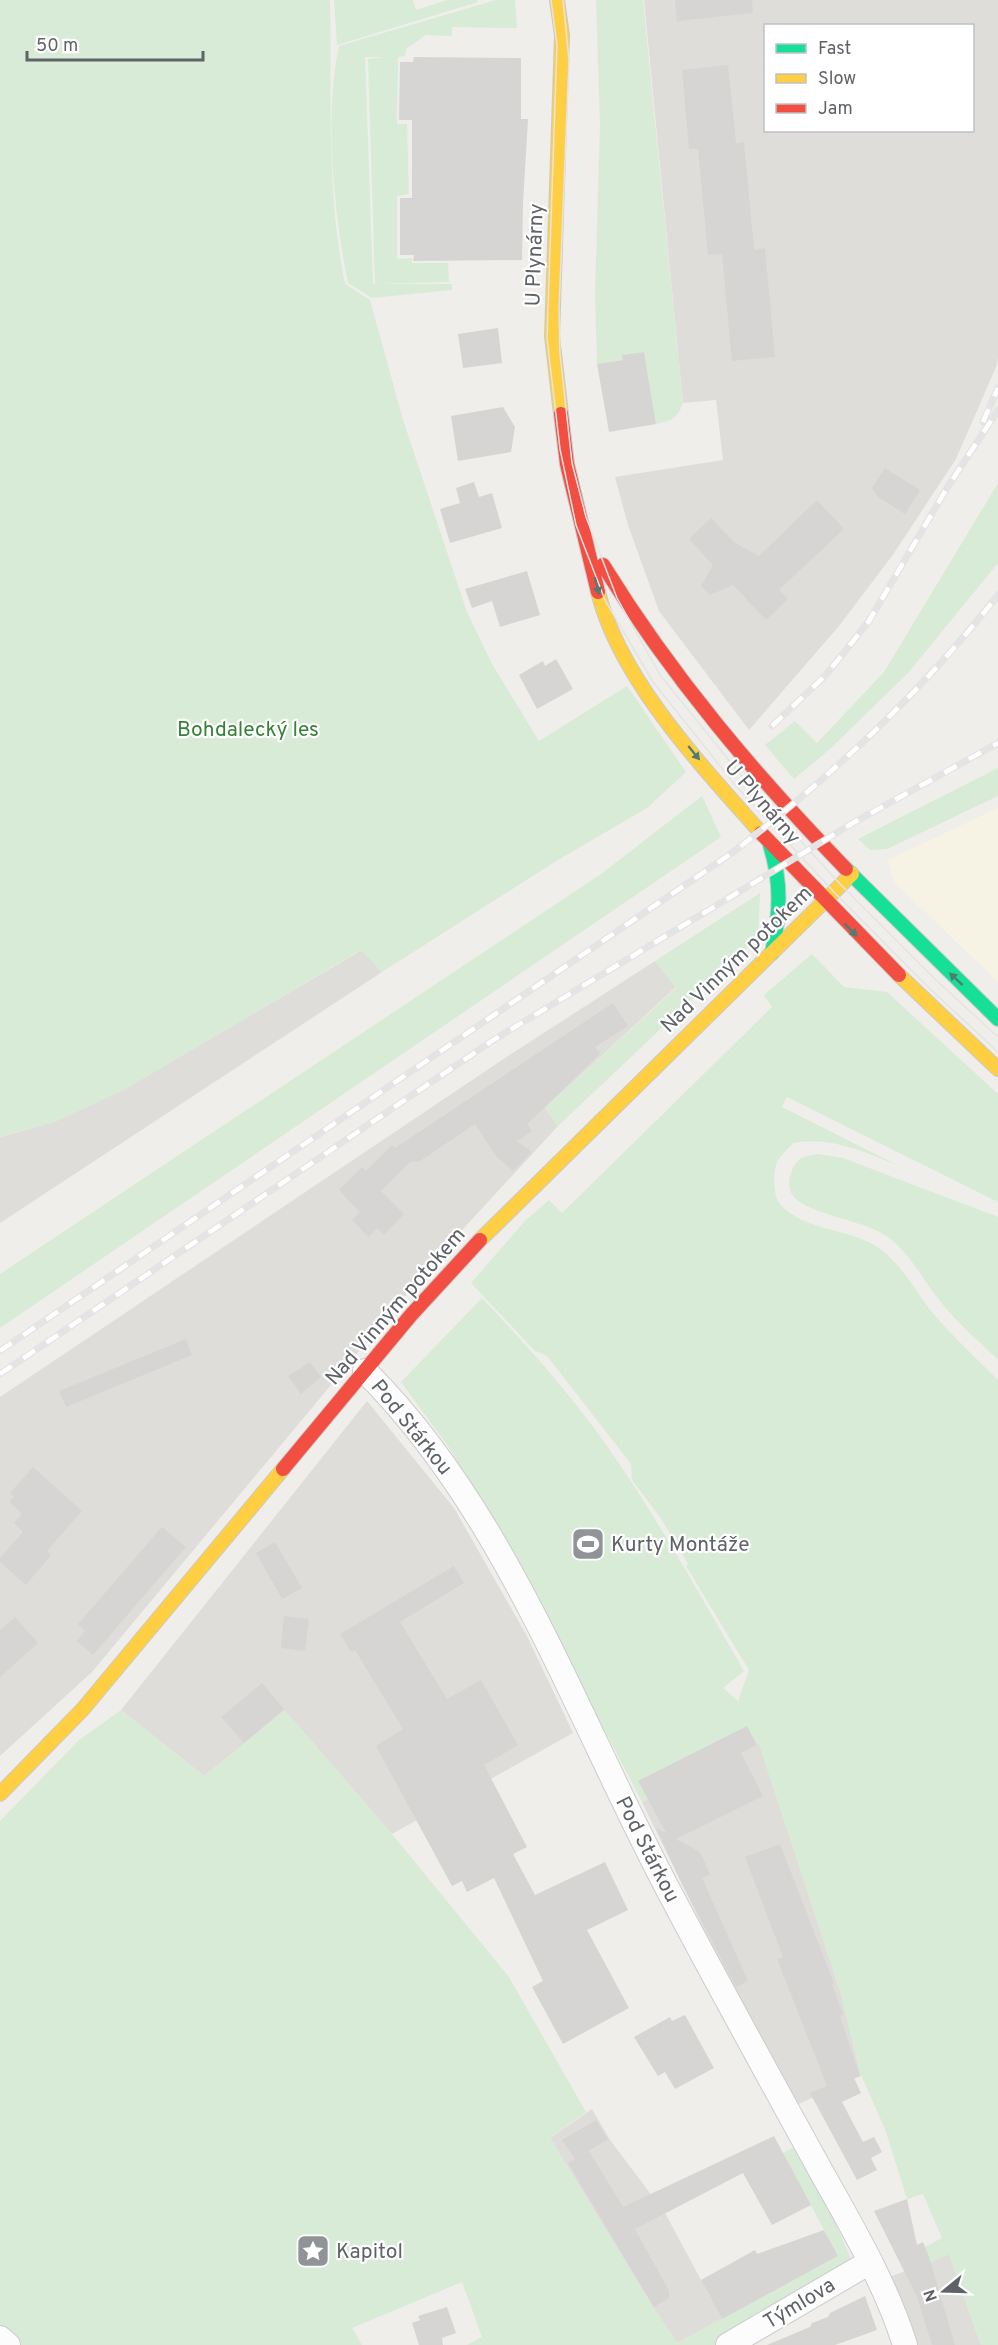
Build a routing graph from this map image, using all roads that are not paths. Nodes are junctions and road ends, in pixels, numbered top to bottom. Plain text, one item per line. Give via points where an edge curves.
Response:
1 (557, 0) edge
2 (578, 509) junction
3 (768, 841) junction
4 (852, 874) junction
5 (824, 902) junction
6 (772, 953) junction
7 (998, 1019) edge
8 (998, 1069) edge
9 (365, 1371) junction
10 (0, 1794) edge
11 (870, 2262) junction
12 (0, 2338) edge
13 (8, 2345) edge
14 (728, 2345) edge
15 (905, 2345) edge

1 - 2 street, U Plynárny via 562,34 552,336 567,464
2 -> 3 street, U Plynárny via 603,611 616,641 674,729
2 - 4 street, U Plynárny via 602,564 673,674 753,772
3 - 5 street, U Plynárny
3 - 6 street via 780,877 781,912
4 - 5 street, Nad Vinným potokem
7 -> 4 street, U Plynárny
5 - 6 street, Nad Vinným potokem
5 -> 8 street, U Plynárny
6 - 9 street, Nad Vinným potokem via 470,1250
9 - 10 street, Nad Vinným potokem via 83,1709
9 - 11 street, Pod Stárkou via 417,1425 465,1494 531,1613 671,1895
11 - 14 street, Týmlova
11 - 15 street, Pod Stárkou
12 - 13 street

